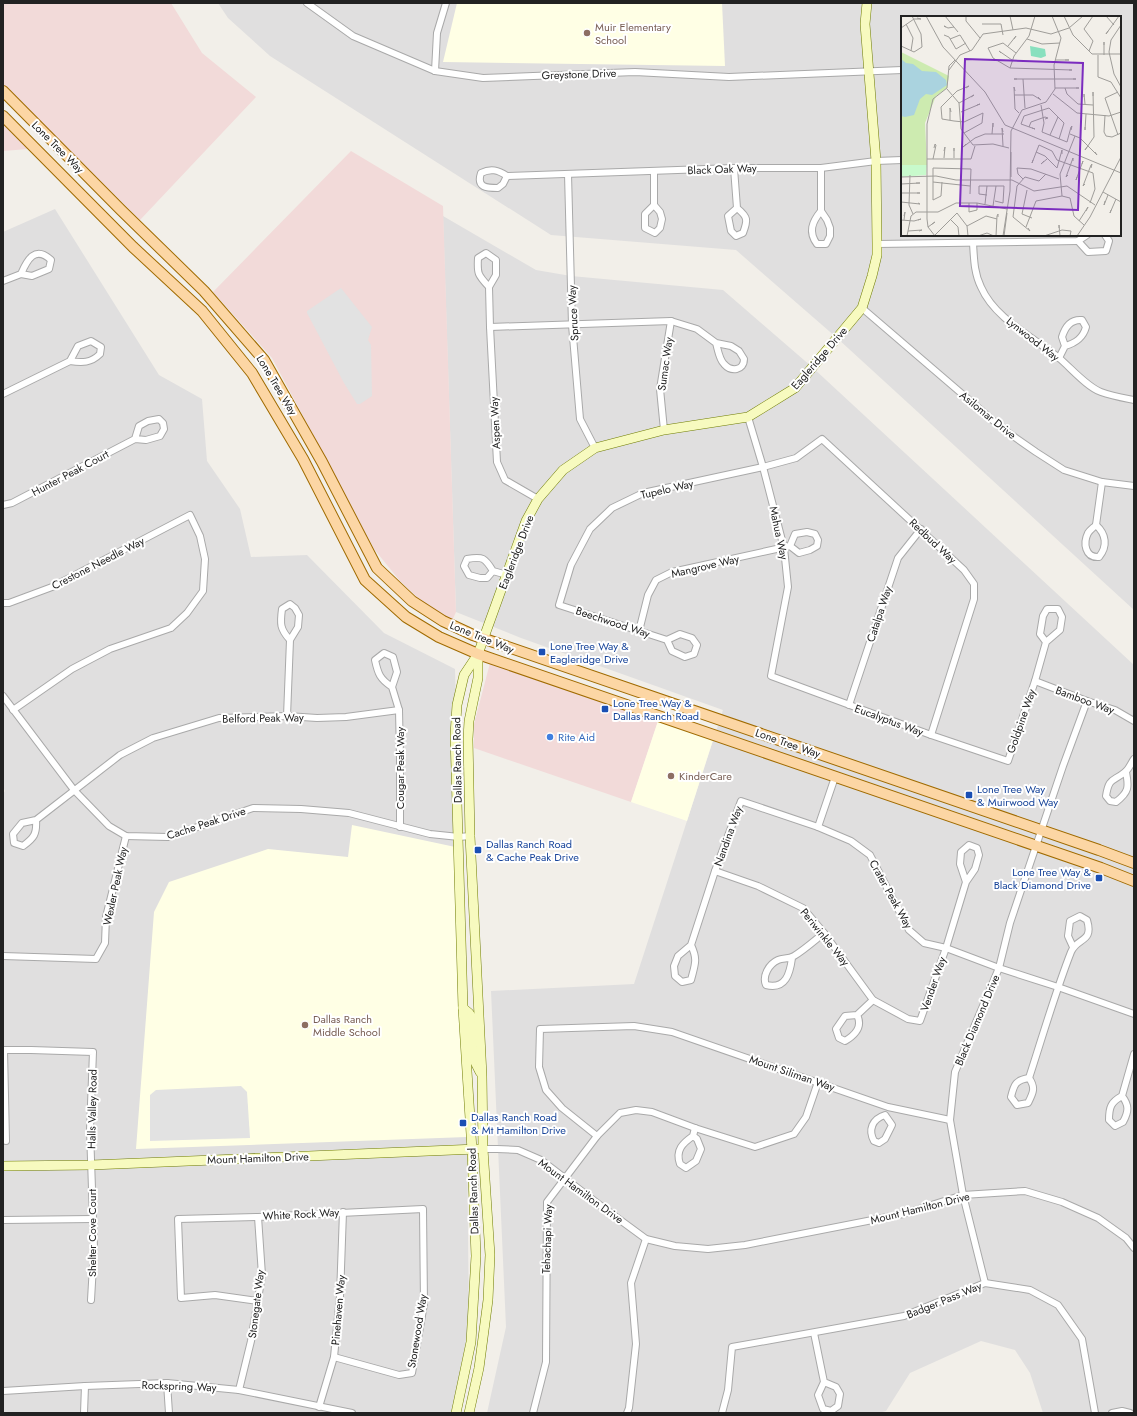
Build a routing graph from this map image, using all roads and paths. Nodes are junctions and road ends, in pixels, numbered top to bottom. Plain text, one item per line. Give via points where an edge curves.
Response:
1 (307, 3) edge
2 (446, 3) edge
3 (867, 3) edge
4 (901, 70) edge
5 (435, 71) junction
6 (868, 71) junction
7 (3, 91) edge
8 (3, 116) edge
9 (901, 160) edge
10 (876, 161) junction
11 (734, 168) junction
12 (821, 168) junction
13 (654, 171) junction
14 (568, 174) junction
15 (506, 176) dead end
16 (654, 205) dead end
17 (737, 208) dead end
18 (821, 211) junction
19 (1086, 236) edge
20 (1106, 236) edge
21 (1078, 241) junction
22 (972, 243) junction
23 (877, 244) junction
24 (21, 274) junction
25 (3, 281) edge
26 (489, 288) junction
27 (862, 308) junction
28 (671, 321) junction
29 (572, 325) junction
30 (490, 327) junction
31 (716, 343) junction
32 (1066, 346) junction
33 (1059, 358) junction
34 (70, 360) junction
35 (3, 394) edge
36 (1134, 400) edge
37 (748, 417) junction
38 (664, 430) junction
39 (135, 439) junction
40 (595, 448) junction
41 (763, 467) junction
42 (1102, 482) junction
43 (1134, 486) edge
44 (538, 499) junction
45 (3, 504) edge
46 (1096, 525) junction
47 (921, 529) junction
48 (787, 547) junction
49 (494, 571) junction
50 (507, 575) junction
51 (3, 603) edge
52 (559, 605) joint
53 (638, 631) junction
54 (483, 639) junction
55 (290, 640) junction
56 (667, 640) junction
57 (1046, 642) junction
58 (478, 654) junction
59 (771, 676) joint
60 (1035, 681) junction
61 (392, 687) junction
62 (3, 696) edge
63 (1087, 701) junction
64 (849, 705) junction
65 (13, 710) junction
66 (399, 710) junction
67 (287, 716) junction
68 (656, 716) junction
69 (1134, 721) edge
70 (726, 722) junction
71 (931, 735) junction
72 (1134, 759) edge
73 (1008, 761) joint
74 (1126, 772) junction
75 (835, 777) junction
76 (74, 790) junction
77 (741, 801) joint
78 (36, 820) junction
79 (400, 827) junction
80 (818, 827) junction
81 (1042, 830) junction
82 (126, 836) junction
83 (470, 836) junction
84 (459, 837) junction
85 (1036, 846) junction
86 (1134, 863) edge
87 (715, 871) junction
88 (1134, 881) edge
89 (966, 882) junction
90 (824, 933) junction
91 (691, 945) junction
92 (1073, 947) junction
93 (946, 948) junction
94 (3, 956) edge
95 (792, 958) junction
96 (998, 968) junction
97 (1058, 987) junction
98 (873, 1000) junction
99 (463, 1008) junction
100 (1134, 1014) edge
101 (857, 1015) junction
102 (920, 1021) joint
103 (4, 1050) edge
104 (1134, 1054) edge
105 (482, 1076) junction
106 (1030, 1078) junction
107 (818, 1082) junction
108 (1122, 1096) junction
109 (888, 1107) junction
110 (885, 1115) dead end
111 (950, 1120) junction
112 (695, 1128) junction
113 (597, 1136) junction
114 (694, 1136) junction
115 (6, 1141) dead end
116 (483, 1149) junction
117 (472, 1150) junction
118 (92, 1165) junction
119 (3, 1166) edge
120 (565, 1179) junction
121 (963, 1195) junction
122 (423, 1209) joint
123 (343, 1212) junction
124 (258, 1217) junction
125 (93, 1219) junction
126 (3, 1220) edge
127 (646, 1239) junction
128 (1134, 1248) edge
129 (985, 1282) junction
130 (91, 1300) dead end
131 (258, 1300) junction
132 (814, 1333) junction
133 (334, 1357) junction
134 (824, 1382) junction
135 (167, 1383) junction
136 (85, 1386) junction
137 (239, 1390) junction
138 (3, 1391) edge
139 (319, 1407) junction
140 (84, 1413) edge
141 (169, 1413) edge
142 (352, 1413) edge
143 (456, 1413) edge
144 (469, 1413) edge
145 (533, 1413) edge
146 (627, 1413) edge
147 (722, 1413) edge
148 (1095, 1413) edge
149 (1112, 1413) edge
150 (1130, 1413) edge

1 - 5 street, Greystone Drive via 352,36
2 - 5 street via 437,33
3 - 6 street, Eagleridge Drive via 865,24
4 - 6 street, Greystone Drive
5 - 6 street, Greystone Drive via 483,78 635,72 730,77
6 - 10 street, Eagleridge Drive
7 - 54 main road, Lone Tree Way via 204,291 264,360 322,462 377,568 412,601 443,621
8 - 58 main road, Lone Tree Way via 202,311 252,373 303,459 365,580 406,617 439,637
9 - 10 street, Black Oak Way
10 - 12 street, Black Oak Way
10 - 23 street, Eagleridge Drive
11 - 12 street, Black Oak Way
11 - 13 street, Black Oak Way
11 - 17 street
12 - 18 street
13 - 14 street, Black Oak Way
13 - 16 street
14 - 15 street, Black Oak Way
14 - 29 street, Spruce Way
18 - 18 street via 814,219 811,229 817,244 826,244 830,228
19 - 21 street
20 - 21 street via 1109,241 1106,251 1088,252
21 - 22 street
22 - 23 street
22 - 33 street, Lynwood Way via 976,273 981,288 992,305 1012,324
23 - 27 street, Eagleridge Drive via 872,276
24 - 24 street via 32,276 49,269 50,260 40,253 33,256 26,261
24 - 25 street
26 - 26 street via 496,275 496,260 486,253 478,258 477,271
26 - 30 street, Aspen Way
27 - 37 street, Eagleridge Drive via 795,388
27 - 42 street, Asilomar Drive via 1004,429 1064,470
28 - 29 street
28 - 31 street via 698,329
28 - 38 street, Sumac Way via 660,390
29 - 30 street
29 - 40 street, Spruce Way via 580,419
30 - 44 street, Aspen Way via 497,462 505,480
31 - 31 street via 723,364 733,370 743,366 744,359 739,351 731,346
32 - 32 street via 1075,344 1084,335 1086,327 1082,320 1076,320 1068,325 1062,337
32 - 33 street
33 - 36 street, Lynwood Way via 1078,376 1101,392
34 - 34 street via 80,363 94,360 100,354 101,347 91,341 78,346
34 - 35 street
37 - 38 street, Eagleridge Drive
37 - 41 street, Mahua Way
38 - 40 street, Eagleridge Drive
39 - 39 street, Hunter Peak Court via 146,440 160,436 164,429 163,423 159,418 139,426
39 - 45 street, Hunter Peak Court via 12,503
40 - 44 street, Eagleridge Drive via 563,470
41 - 47 street, Redbud Way via 796,458 822,438
41 - 48 street, Mahua Way
41 - 52 street, Tupelo Way via 643,493 612,508 590,529 571,565
42 - 43 street, Asilomar Drive
42 - 46 street
44 - 50 street, Eagleridge Drive via 526,521
46 - 46 street via 1089,531 1086,539 1086,550 1094,558 1103,553 1105,546 1104,537
47 - 64 street, Catalpa Way via 898,558
47 - 71 street, Redbud Way via 964,570 974,584 974,599
48 - 48 street via 799,553 817,546 818,540 815,534 795,534
48 - 53 street, Mangrove Way via 672,572 656,580 648,595
48 - 59 street, Mahua Way via 788,587
49 - 49 street via 487,560 478,557 467,559 464,566 469,575 480,578 487,578
49 - 50 street
50 - 54 street, Eagleridge Drive
51 - 65 street, Crestone Needle Way via 10,603 52,587 190,515 200,536 205,560 203,591 188,613 171,628 110,649 72,669
52 - 53 street, Beechwood Way
53 - 56 street, Beechwood Way
54 - 58 street, Eagleridge Drive
54 - 70 main road, Lone Tree Way
55 - 55 street via 298,627 298,615 290,604 282,609 280,621 282,631
55 - 67 street
56 - 56 street via 672,651 685,657 694,654 697,645 692,638 680,634
57 - 57 street via 1060,630 1062,617 1058,609 1047,609 1043,616 1040,634
57 - 60 street, Goldpine Way
58 - 68 main road, Lone Tree Way
58 - 83 street, Dallas Ranch Road via 478,678 468,733
58 - 84 street, Dallas Ranch Road via 464,675 457,705 455,736
59 - 64 street, Eucalyptus Way
60 - 63 street, Bamboo Way
60 - 73 street, Goldpine Way
61 - 61 street via 397,672 393,657 384,653 375,660 383,681
61 - 66 street, Cougar Peak Way
62 - 65 street, Cache Peak Drive
63 - 69 street, Bamboo Way via 1115,710
63 - 81 street, Black Diamond Drive
64 - 71 street, Eucalyptus Way
65 - 76 street, Cache Peak Drive
66 - 67 street, Belford Peak Way via 346,717
66 - 79 street, Cougar Peak Way
67 - 76 street, Belford Peak Way via 219,718 153,738 120,755
68 - 70 main road via 661,710 671,709 715,724
68 - 75 main road, Lone Tree Way
70 - 81 main road, Lone Tree Way
71 - 73 street, Eucalyptus Way
72 - 74 street
74 - 74 street via 1112,780 1106,796 1110,801 1116,802 1128,790
75 - 80 street
75 - 85 main road, Lone Tree Way
76 - 78 street, Belford Peak Way
76 - 82 street, Cache Peak Drive via 109,826
77 - 80 street, Crater Peak Way
77 - 87 street, Nandina Way
78 - 78 street, Belford Peak Way via 22,823 13,834 14,843 23,846 32,839 37,829
79 - 82 street, Cache Peak Drive via 349,813 253,808 168,837
79 - 84 street, Cache Peak Drive
80 - 93 street, Crater Peak Way via 851,841 870,855 909,930 924,943
81 - 85 street, Black Diamond Drive
81 - 86 main road, Lone Tree Way
82 - 94 street, Wexler Peak Way via 106,917 105,943 96,959
83 - 84 street, Cache Peak Drive
83 - 105 street, Dallas Ranch Road
84 - 99 street, Dallas Ranch Road
85 - 88 main road, Lone Tree Way
85 - 96 street, Black Diamond Drive
87 - 90 street, Periwinkle Way via 758,886 803,908
87 - 91 street, Nandina Way
89 - 89 street, Vender Way via 975,869 979,855 977,848 969,845 961,852 960,864
89 - 93 street, Vender Way
90 - 95 street
90 - 98 street, Periwinkle Way
91 - 91 street via 678,956 674,966 675,976 682,982 691,980 695,965
92 - 92 street via 1086,938 1090,928 1087,920 1080,916 1070,921 1068,936
92 - 97 street
93 - 96 street, Crater Peak Way
93 - 102 street, Vender Way
95 - 95 street via 778,960 770,967 765,974 766,985 774,987 785,981 791,971
96 - 97 street, Crater Peak Way
96 - 111 street, Black Diamond Drive via 955,1072
97 - 100 street, Crater Peak Way
97 - 106 street
98 - 101 street
98 - 102 street, Periwinkle Way via 908,1019
99 - 105 street via 471,1016 473,1058
99 - 117 street, Dallas Ranch Road
101 - 101 street via 846,1016 838,1025 836,1029 839,1038 845,1041 855,1034 860,1020
103 - 115 street
103 - 118 street, Halls Valley Road via 93,1052 90,1130
104 - 108 street
105 - 116 street, Dallas Ranch Road
106 - 106 street via 1020,1079 1014,1086 1011,1097 1017,1105 1028,1103 1034,1091
107 - 109 street, Mount Siliman Way
107 - 112 street, Tehachapi Way via 806,1117 794,1134 755,1146
107 - 113 street, Mount Siliman Way via 672,1032 634,1026 540,1029 540,1067 546,1090 562,1108
108 - 108 street via 1113,1101 1109,1111 1108,1120 1115,1126 1123,1122 1128,1110
109 - 110 street
109 - 111 street, Mount Siliman Way
111 - 121 street, Black Diamond Drive
112 - 113 street, Tehachapi Way via 652,1112 636,1110 620,1113
112 - 114 street
113 - 120 street, Tehachapi Way
114 - 114 street via 682,1144 678,1158 680,1164 686,1168 696,1161 701,1149
116 - 117 street, Mount Hamilton Drive
116 - 120 street, Mount Hamilton Drive via 518,1150 541,1160
116 - 144 street, Dallas Ranch Road via 490,1255 488,1300 479,1368
117 - 118 street, Mount Hamilton Drive
117 - 143 street, Dallas Ranch Road via 476,1256 472,1334
118 - 119 street, Mount Hamilton Drive
118 - 125 street, Shelter Cove Court
120 - 127 street, Mount Hamilton Drive
120 - 145 street, Tehachapi Way via 547,1202 546,1362
121 - 127 street, Mount Hamilton Drive via 903,1214 745,1245 708,1249 676,1246
121 - 128 street, Mount Hamilton Drive via 1025,1191 1062,1202 1098,1218 1126,1238
121 - 129 street, Black Diamond Drive
122 - 123 street, White Rock Way
122 - 133 street, Stonewood Way via 424,1304 412,1373 399,1375
123 - 124 street, White Rock Way
123 - 133 street, Pinehaven Way via 340,1296
124 - 131 street, Stonegate Way via 262,1275
124 - 131 street, White Rock Way via 178,1219 181,1298 215,1295
125 - 126 street
125 - 130 street, Shelter Cove Court
127 - 146 street via 631,1283 636,1344
129 - 132 street, Badger Pass Way via 904,1316
129 - 148 street, Badger Pass Way via 1030,1290 1058,1305 1082,1339
131 - 137 street, Stonegate Way
132 - 134 street
132 - 147 street, Badger Pass Way via 732,1347 728,1390
133 - 139 street, Pinehaven Way
134 - 134 street via 818,1395 823,1409 830,1411 838,1406 840,1394 836,1387
135 - 136 street, Rockspring Way
135 - 137 street, Rockspring Way
135 - 141 street
136 - 138 street, Rockspring Way
136 - 140 street
137 - 139 street, Rockspring Way
139 - 142 street, Rockspring Way
149 - 150 street

